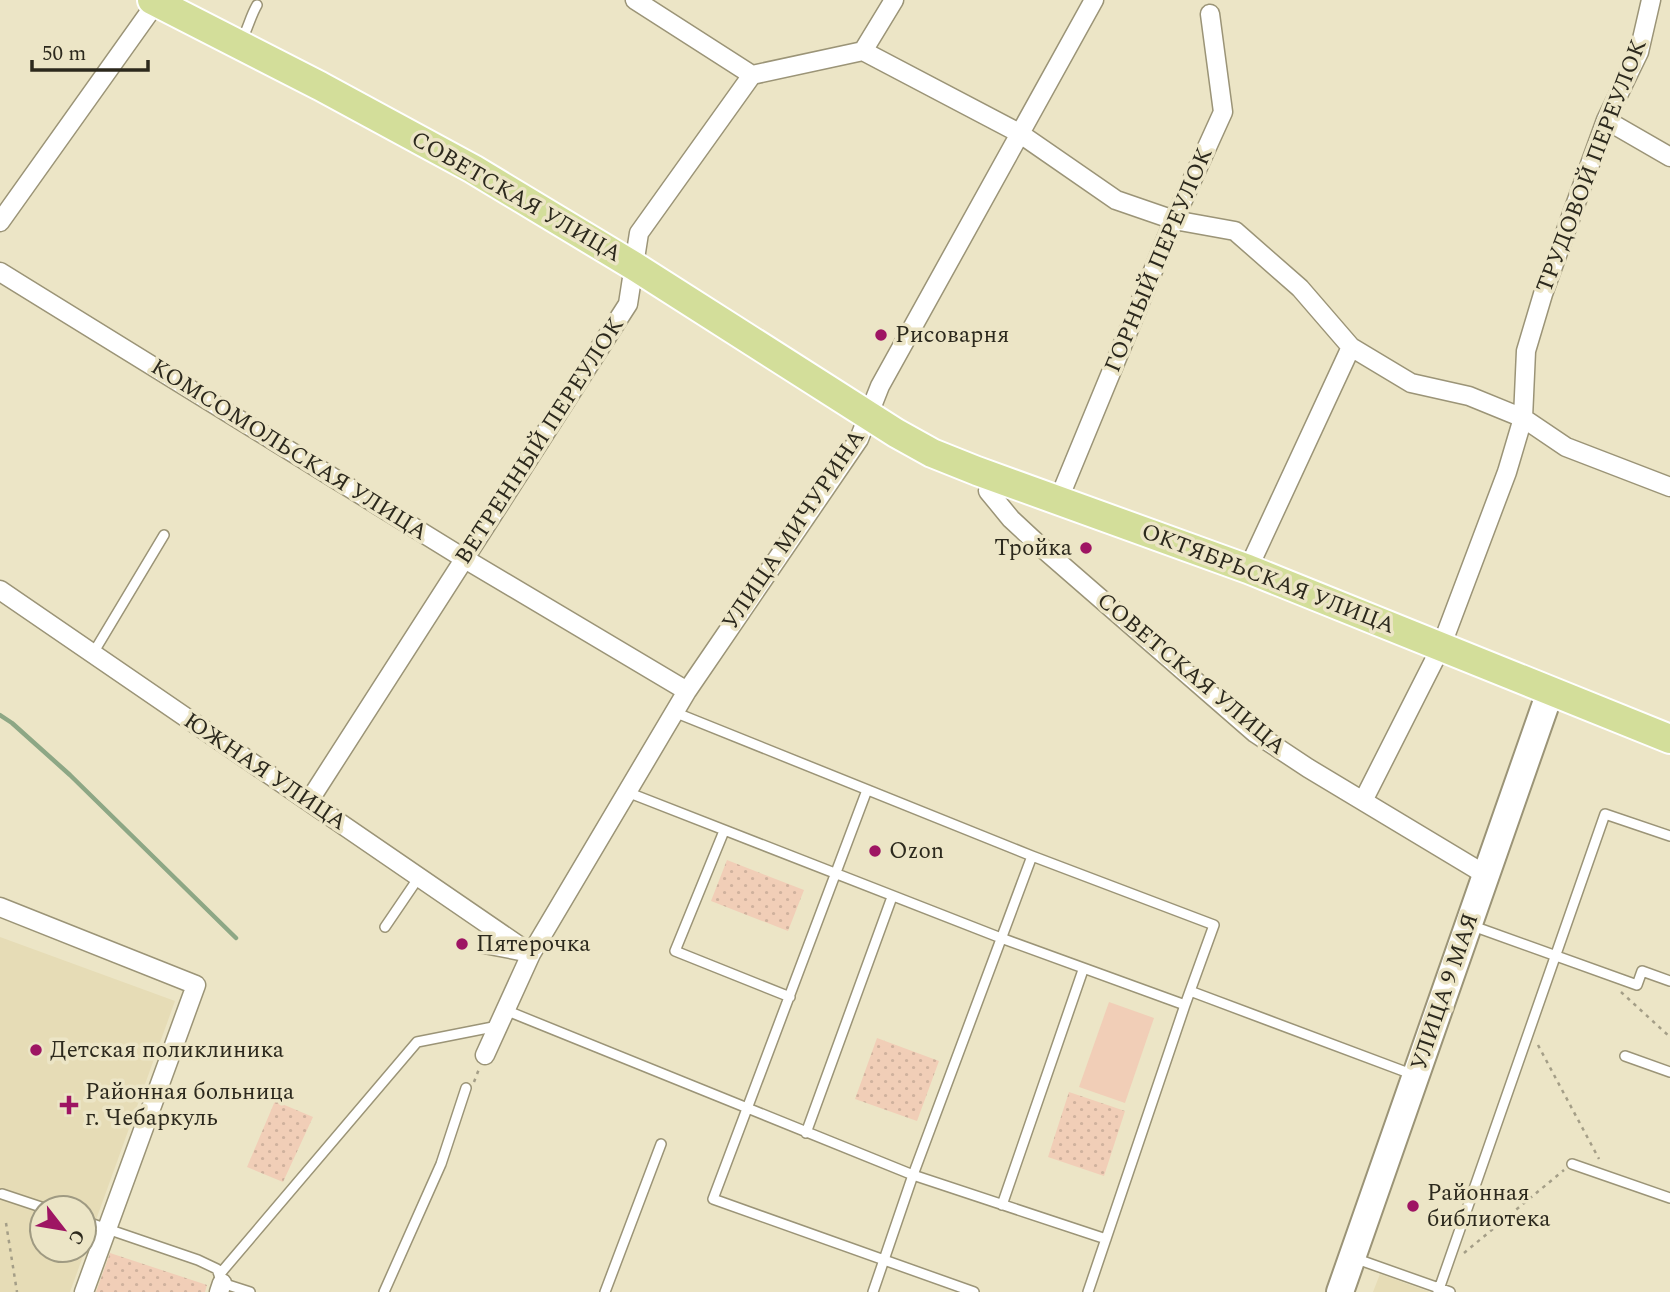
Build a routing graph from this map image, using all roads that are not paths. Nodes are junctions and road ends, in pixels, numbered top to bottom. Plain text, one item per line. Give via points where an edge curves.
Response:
1 (635, 0) edge
2 (894, 0) edge
3 (1094, 0) edge
4 (1651, 0) edge
5 (154, 1) edge
6 (257, 5) dead end
7 (1210, 14) dead end
8 (239, 45) junction
9 (863, 51) junction
10 (752, 75) junction
11 (1606, 120) junction
12 (1019, 133) junction
13 (1670, 157) edge
14 (1174, 220) junction
15 (0, 222) edge
16 (634, 266) junction
17 (0, 272) edge
18 (1351, 347) junction
19 (869, 415) junction
20 (1522, 418) junction
21 (1670, 487) edge
22 (988, 491) dead end
23 (1058, 501) junction
24 (164, 535) dead end
25 (465, 559) junction
26 (1248, 569) junction
27 (0, 590) edge
28 (1441, 647) junction
29 (92, 655) junction
30 (687, 691) junction
31 (1550, 692) junction
32 (674, 712) junction
33 (1670, 739) edge
34 (867, 790) junction
35 (627, 792) junction
36 (309, 801) junction
37 (1363, 802) junction
38 (724, 831) junction
39 (1670, 836) edge
40 (1032, 856) junction
41 (835, 875) junction
42 (1486, 875) junction
43 (419, 877) junction
44 (892, 897) junction
45 (0, 907) edge
46 (1468, 924) junction
47 (385, 927) dead end
48 (1001, 938) junction
49 (482, 948) dead end
50 (530, 955) junction
51 (1556, 956) junction
52 (1083, 970) junction
53 (1670, 981) edge
54 (1190, 990) junction
55 (790, 997) junction
56 (1185, 1005) junction
57 (501, 1018) junction
58 (485, 1055) road end
59 (1625, 1056) dead end
60 (1670, 1072) edge
61 (1416, 1075) junction
62 (466, 1088) road end
63 (748, 1110) junction
64 (806, 1133) junction
65 (662, 1144) dead end
66 (1572, 1164) road end
67 (913, 1175) junction
68 (2, 1194) edge
69 (1670, 1198) edge
70 (28, 1203) edge
71 (1002, 1205) junction
72 (98, 1226) edge
73 (106, 1228) junction
74 (1106, 1239) junction
75 (1352, 1258) junction
76 (883, 1260) junction
77 (220, 1283) edge
78 (946, 1287) edge
79 (1439, 1290) edge
80 (84, 1292) edge
81 (250, 1292) edge
82 (384, 1292) edge
83 (605, 1292) edge
84 (873, 1292) edge
85 (974, 1292) edge
86 (1088, 1292) edge
87 (1340, 1292) edge
88 (1450, 1292) edge

1 - 10 street
2 - 9 street
3 - 12 street, УЛИЦА МИЧУРИНА
4 - 11 street, ТРУДОВОЙ ПЕРЕУЛОК via 1639,52
5 - 8 main road, СОВЕТСКАЯ УЛИЦА
5 - 15 street
6 - 8 lane
7 - 14 street, ГОРНЫЙ ПЕРЕУЛОК via 1223,112
8 - 16 main road, СОВЕТСКАЯ УЛИЦА via 473,169
9 - 10 street
9 - 12 street
10 - 16 street, ВЕТРЕННЫЙ ПЕРЕУЛОК via 639,233
11 - 13 street
11 - 20 street, ТРУДОВОЙ ПЕРЕУЛОК via 1526,351
12 - 14 street via 1116,200
12 - 19 street, УЛИЦА МИЧУРИНА via 880,386
14 - 18 street via 1235,231 1300,288
14 - 23 street, ГОРНЫЙ ПЕРЕУЛОК
16 - 19 main road, СОВЕТСКАЯ УЛИЦА
16 - 25 street, ВЕТРЕННЫЙ ПЕРЕУЛОК via 628,304
17 - 25 street, КОМСОМОЛЬСКАЯ УЛИЦА
18 - 20 street via 1411,383 1469,396
18 - 26 street
19 - 23 main road, ОКТЯБРЬСКАЯ УЛИЦА via 932,453
19 - 30 street, УЛИЦА МИЧУРИНА via 859,439
20 - 21 street via 1566,447
20 - 28 street, ТРУДОВОЙ ПЕРЕУЛОК via 1507,472
22 - 37 street, СОВЕТСКАЯ УЛИЦА via 1040,546 1255,733
23 - 26 main road, ОКТЯБРЬСКАЯ УЛИЦА
24 - 29 lane
25 - 30 street, КОМСОМОЛЬСКАЯ УЛИЦА
25 - 36 street, ВЕТРЕННЫЙ ПЕРЕУЛОК
26 - 28 main road, ОКТЯБРЬСКАЯ УЛИЦА
27 - 29 street, ЮЖНАЯ УЛИЦА
28 - 31 main road, ОКТЯБРЬСКАЯ УЛИЦА
28 - 37 street, ТРУДОВОЙ ПЕРЕУЛОК
29 - 36 street, ЮЖНАЯ УЛИЦА
30 - 32 street, УЛИЦА МИЧУРИНА
31 - 33 main road, ОКТЯБРЬСКАЯ УЛИЦА
31 - 42 main road, УЛИЦА 9 МАЯ
32 - 34 lane
32 - 35 street, УЛИЦА МИЧУРИНА
34 - 40 lane
34 - 41 lane
35 - 38 lane
35 - 50 street, УЛИЦА МИЧУРИНА
36 - 43 street, ЮЖНАЯ УЛИЦА
37 - 42 street, СОВЕТСКАЯ УЛИЦА
38 - 41 lane
38 - 55 lane via 675,951
39 - 51 lane via 1605,814
40 - 48 lane
40 - 54 lane via 1214,925
41 - 44 lane
41 - 55 lane
42 - 46 main road, УЛИЦА 9 МАЯ
43 - 47 lane
43 - 50 street, ЮЖНАЯ УЛИЦА
44 - 48 lane
44 - 64 lane
45 - 73 street via 196,985
46 - 51 lane
46 - 61 main road, УЛИЦА 9 МАЯ
48 - 52 lane
48 - 67 lane
49 - 50 lane
50 - 57 street, УЛИЦА МИЧУРИНА
51 - 53 lane via 1637,985 1642,971
51 - 79 lane
52 - 56 lane
52 - 71 lane
54 - 56 lane
54 - 61 lane
55 - 63 lane
56 - 74 lane
57 - 58 street, УЛИЦА МИЧУРИНА
57 - 63 lane
57 - 77 lane via 416,1042
59 - 60 lane
61 - 75 main road, УЛИЦА 9 МАЯ
62 - 82 lane via 441,1164
63 - 64 lane
63 - 76 lane via 713,1199
64 - 67 lane
65 - 83 lane
66 - 69 lane
67 - 71 lane
67 - 76 lane
68 - 70 lane
71 - 74 lane
72 - 73 lane
73 - 77 lane via 217,1269
73 - 80 street
74 - 86 lane
75 - 79 lane
75 - 87 main road, УЛИЦА 9 МАЯ
76 - 78 lane
76 - 84 lane
77 - 81 lane
78 - 85 lane
79 - 88 lane

